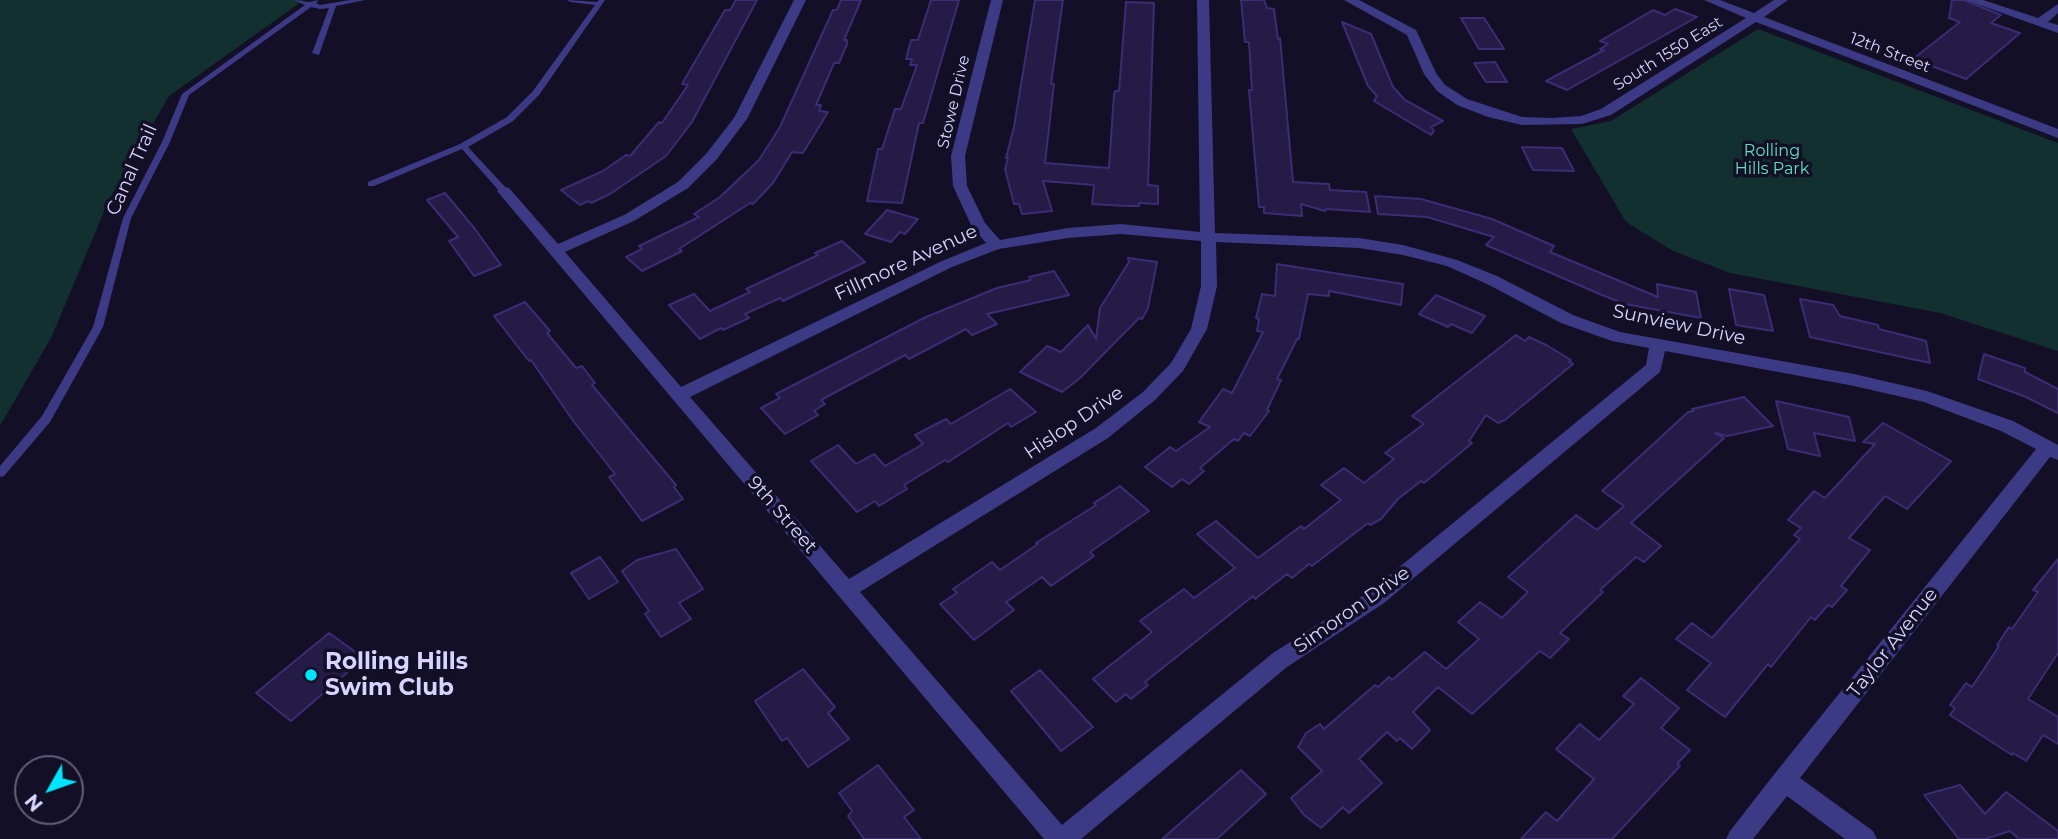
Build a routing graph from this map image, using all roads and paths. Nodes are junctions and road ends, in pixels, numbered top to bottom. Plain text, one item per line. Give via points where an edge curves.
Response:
1 (297, 0) edge
2 (362, 0) edge
3 (570, 0) edge
4 (800, 0) edge
5 (997, 0) edge
6 (1203, 0) edge
7 (1350, 0) edge
8 (1710, 0) edge
9 (1782, 0) edge
10 (1972, 0) edge
11 (312, 2) edge
12 (601, 2) edge
13 (333, 6) junction
14 (2058, 7) edge
15 (1754, 18) junction
16 (2039, 23) junction
17 (2058, 29) edge
18 (316, 53) dead end
19 (2058, 134) edge
20 (463, 146) junction
21 (371, 184) dead end
22 (504, 191) joint
23 (1210, 237) junction
24 (996, 244) junction
25 (555, 250) junction
26 (1658, 345) junction
27 (679, 395) junction
28 (2053, 450) edge
29 (0, 473) edge
30 (846, 591) junction
31 (1784, 780) junction
32 (1061, 839) edge
33 (1738, 839) edge
34 (1865, 839) edge

1 - 11 lane
2 - 13 lane
3 - 12 lane
4 - 25 street via 740,119 712,157 683,185 629,218
5 - 24 street, Stowe Drive via 958,156 960,186 978,225
6 - 23 street, Hislop Drive
7 - 15 street, South 1550 East via 1412,33 1441,88 1462,102 1522,121 1582,120 1605,112
8 - 15 street, 12th Street
9 - 15 street, South 1550 East
10 - 16 street
11 - 13 lane
11 - 29 lane, Canal Trail via 186,94 127,218 98,327 46,419
12 - 20 lane via 537,93 510,119
13 - 18 lane
14 - 16 street
15 - 19 street, 12th Street
16 - 17 street
20 - 21 lane
20 - 22 lane
22 - 25 street, 9th Street
23 - 24 street, Fillmore Avenue via 1121,229
23 - 26 street, Sunview Drive via 1359,243 1403,250 1492,280 1567,319
23 - 30 street, Hislop Drive via 1209,286 1199,329 1177,367 1149,396 1102,433
24 - 27 street, Fillmore Avenue
25 - 27 street, 9th Street
26 - 28 street, Sunview Drive via 1927,397 2007,426
26 - 32 street, Simoron Drive via 1654,368 1377,597 1280,660
27 - 30 street, 9th Street
28 - 31 street, Taylor Avenue
30 - 32 street, 9th Street
31 - 33 street, Taylor Avenue
31 - 34 street

